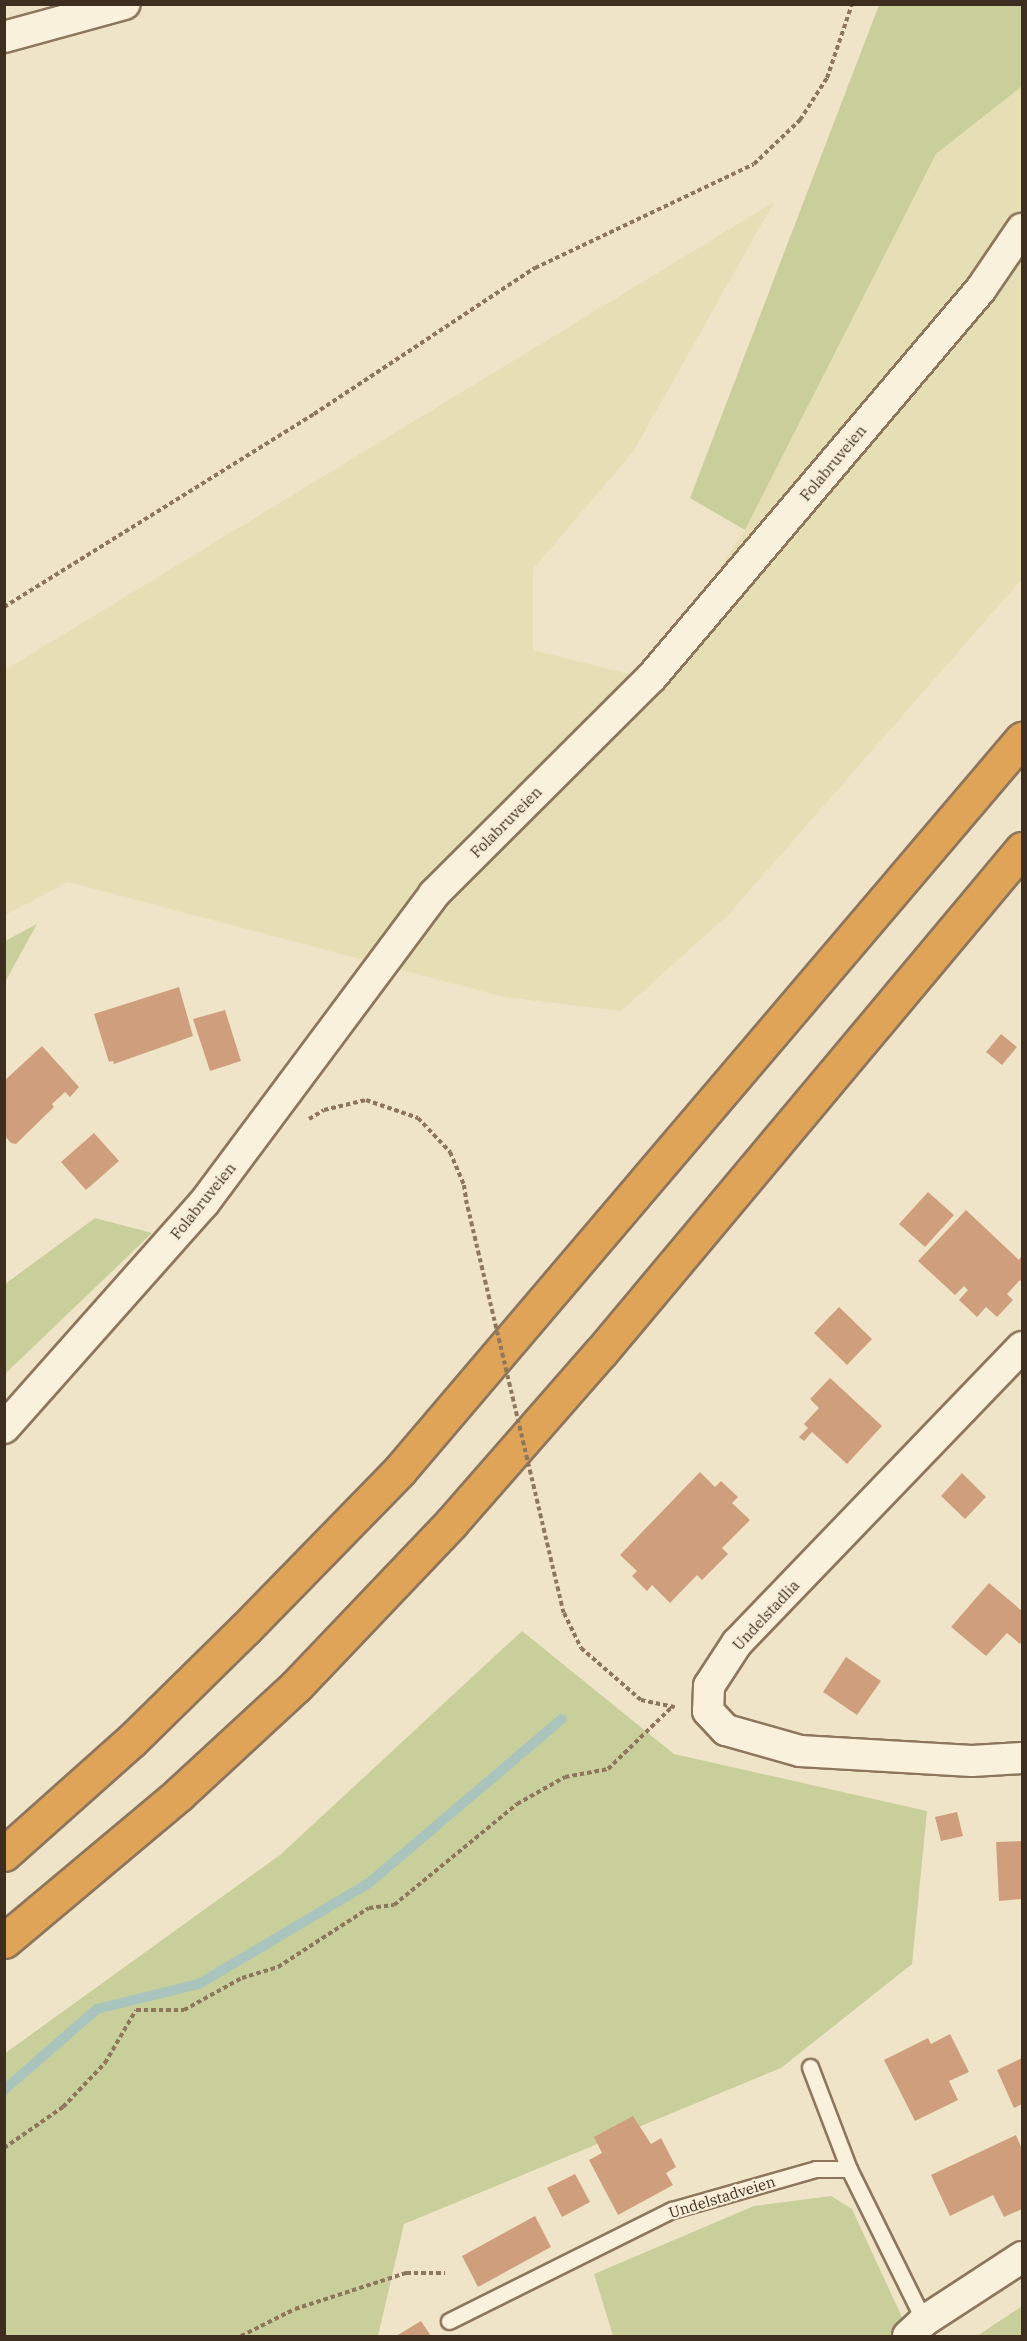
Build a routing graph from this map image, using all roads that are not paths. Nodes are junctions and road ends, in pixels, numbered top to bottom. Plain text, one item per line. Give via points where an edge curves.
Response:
1 (125, 4) edge
2 (4, 37) edge
3 (1023, 229) edge
4 (1023, 740) edge
5 (1023, 849) edge
6 (1023, 1347) edge
7 (4, 1428) edge
8 (1023, 1758) edge
9 (4, 1854) edge
10 (4, 1941) edge
11 (810, 2067) dead end
12 (849, 2169) junction
13 (1023, 2257) edge
14 (449, 2321) dead end
15 (916, 2329) edge

1 - 2 street
3 - 7 street, Folabruveien via 981,289 651,678 434,894 204,1203
4 - 9 highway via 400,1470 138,1734
5 - 10 highway via 601,1352 444,1531 296,1686 179,1794
6 - 8 street, Undelstadlia via 737,1642 709,1686 708,1711 726,1730 800,1751 972,1761
11 - 12 lane
12 - 14 lane, Undelstadveien via 816,2169 672,2210
12 - 15 lane
13 - 15 street

